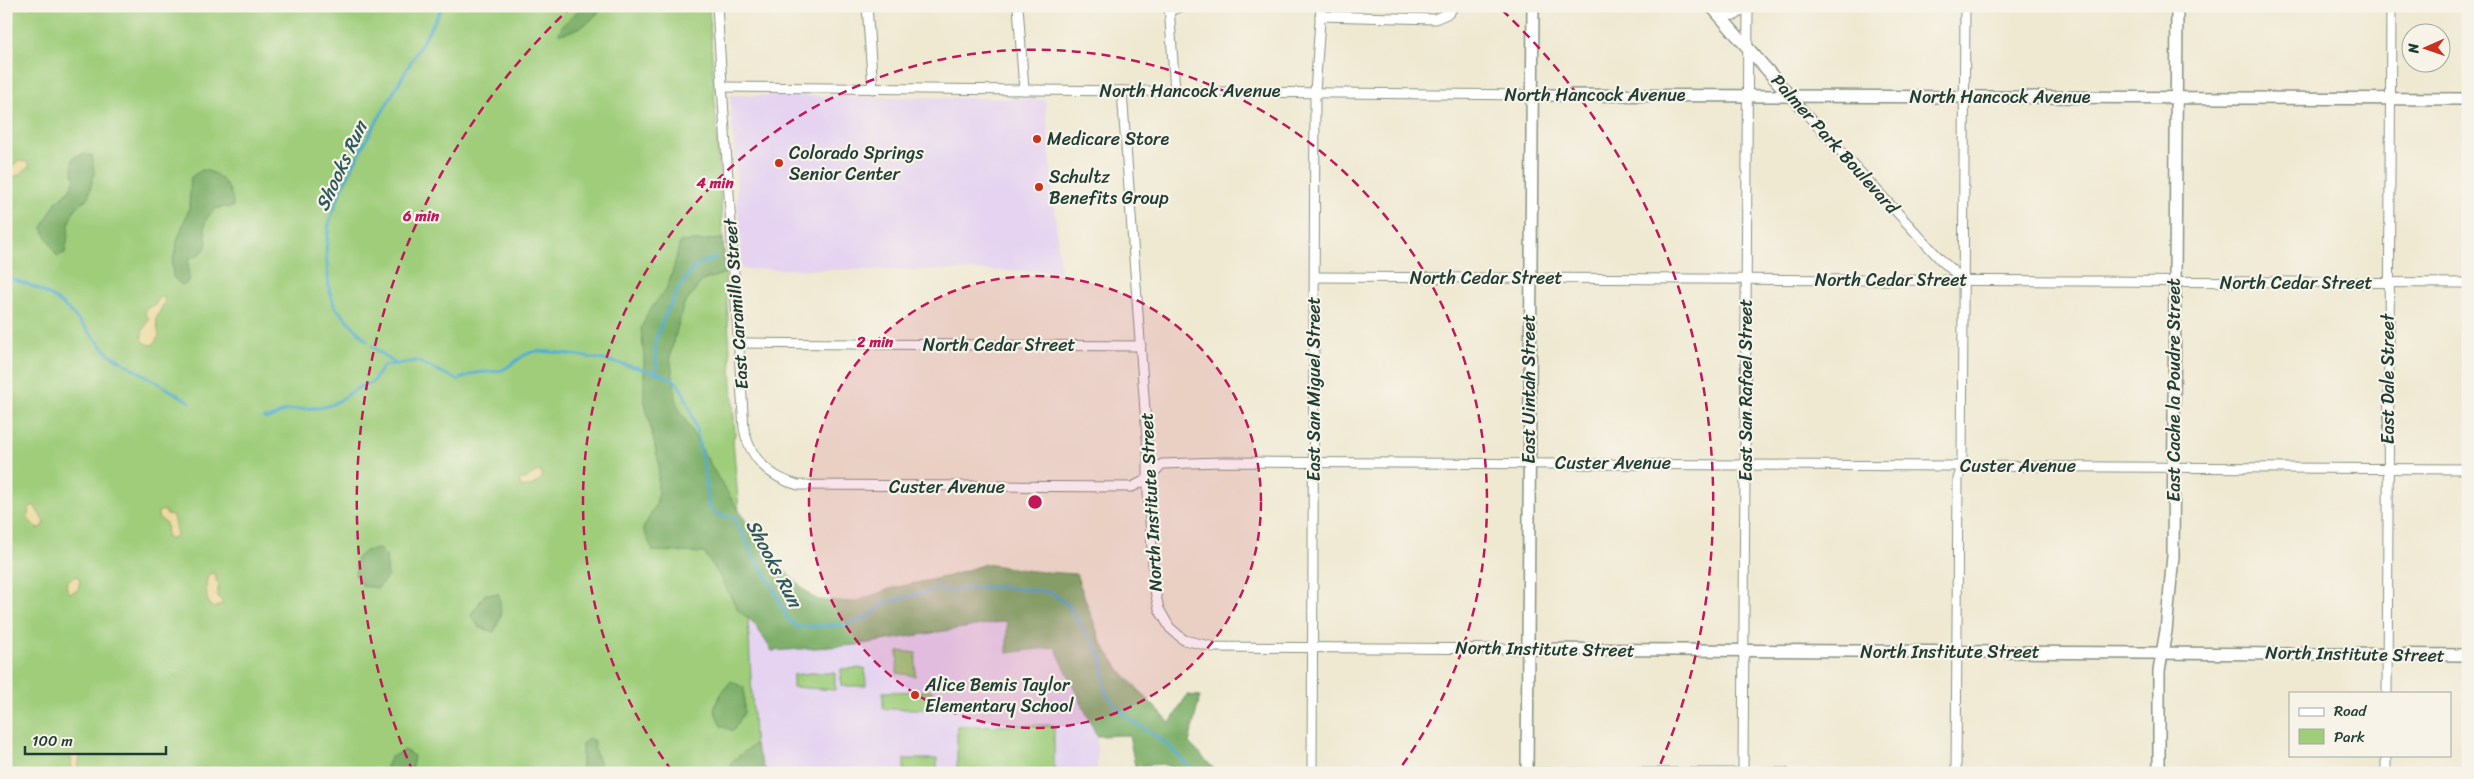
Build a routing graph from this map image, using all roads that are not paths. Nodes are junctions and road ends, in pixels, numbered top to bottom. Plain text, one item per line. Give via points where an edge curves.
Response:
1 (717, 6) edge
2 (867, 6) edge
3 (1018, 6) edge
4 (1182, 6) edge
5 (1321, 6) edge
6 (1454, 6) edge
7 (1533, 6) edge
8 (1711, 6) edge
9 (1747, 6) edge
10 (1965, 6) edge
11 (2177, 6) edge
12 (2391, 6) edge
13 (1169, 9) edge
14 (1320, 16) junction
15 (1720, 16) junction
16 (1748, 46) junction
17 (722, 87) junction
18 (873, 89) junction
19 (1024, 90) junction
20 (1122, 91) junction
21 (1175, 91) junction
22 (1316, 92) junction
23 (1532, 94) junction
24 (1748, 96) junction
25 (1790, 96) junction
26 (1965, 97) junction
27 (2176, 98) junction
28 (2390, 99) junction
29 (2468, 99) edge
30 (1315, 277) junction
31 (1530, 279) junction
32 (1746, 280) junction
33 (1963, 280) junction
34 (2174, 282) junction
35 (2468, 283) edge
36 (2389, 284) junction
37 (738, 343) junction
38 (1141, 346) junction
39 (751, 450) joint
40 (1314, 462) junction
41 (1529, 463) junction
42 (1745, 464) junction
43 (1962, 466) junction
44 (2173, 466) junction
45 (2388, 469) junction
46 (2468, 469) edge
47 (1148, 478) junction
48 (1312, 647) junction
49 (1528, 649) junction
50 (1743, 651) junction
51 (1958, 652) junction
52 (2161, 652) junction
53 (2468, 655) edge
54 (2387, 656) junction
55 (2386, 692) edge
56 (2386, 756) edge
57 (1743, 772) edge
58 (1312, 773) edge
59 (1527, 773) edge
60 (1785, 773) edge
61 (1956, 773) edge
62 (2159, 773) edge
63 (2386, 773) edge

1 - 17 street, East Caramillo Street
2 - 18 street
3 - 19 street
4 - 13 street
5 - 14 street, East San Miguel Street
6 - 14 street via 1449,13 1435,19
7 - 23 main road, East Uintah Street
8 - 15 main road, Palmer Park Boulevard
9 - 15 street via 1736,15
9 - 16 street, East San Rafael Street
10 - 26 street
11 - 27 main road, East Cache la Poudre Street
12 - 28 street, East Dale Street
13 - 21 street
14 - 22 street, East San Miguel Street
15 - 16 main road, Palmer Park Boulevard
16 - 24 street, East San Rafael Street
16 - 25 main road, Palmer Park Boulevard
17 - 18 street, North Hancock Avenue
17 - 37 street, East Caramillo Street
18 - 19 street, North Hancock Avenue
19 - 20 street, North Hancock Avenue
20 - 21 street, North Hancock Avenue
20 - 38 street, North Institute Street
21 - 22 street, North Hancock Avenue
22 - 23 street, North Hancock Avenue
22 - 30 street, East San Miguel Street
23 - 24 main road, North Hancock Avenue
23 - 31 main road, East Uintah Street
24 - 25 main road, North Hancock Avenue
24 - 32 street, East San Rafael Street
25 - 26 main road, North Hancock Avenue
25 - 33 street, Palmer Park Boulevard
26 - 27 main road, North Hancock Avenue
26 - 33 street
27 - 28 main road, North Hancock Avenue
27 - 34 main road, East Cache la Poudre Street
28 - 29 main road, North Hancock Avenue
28 - 36 street, East Dale Street
30 - 31 street, North Cedar Street
30 - 40 street, East San Miguel Street
31 - 32 street, North Cedar Street
31 - 41 main road, East Uintah Street
32 - 33 street, North Cedar Street
32 - 42 street, East San Rafael Street
33 - 34 street, North Cedar Street
33 - 43 street
34 - 36 street, North Cedar Street
34 - 44 main road, East Cache la Poudre Street
35 - 36 street, North Cedar Street
36 - 45 street, East Dale Street
37 - 38 street, North Cedar Street
37 - 39 street, East Caramillo Street via 744,429
38 - 47 street, North Institute Street
39 - 47 street, Custer Avenue via 761,464 777,477 809,486 1132,487
40 - 41 street, Custer Avenue
40 - 47 street, Custer Avenue via 1162,464
40 - 48 street, East San Miguel Street
41 - 42 street, Custer Avenue
41 - 49 main road, East Uintah Street
42 - 43 street, Custer Avenue
42 - 50 street, East San Rafael Street
43 - 44 street, Custer Avenue
43 - 51 street via 1958,479
44 - 45 street, Custer Avenue
44 - 52 main road, East Cache la Poudre Street via 2172,576
45 - 46 street, Custer Avenue
45 - 54 street, East Dale Street
47 - 48 street, North Institute Street via 1155,591 1161,614 1170,628 1184,640 1204,646
48 - 49 street, North Institute Street
48 - 58 street, East San Miguel Street
49 - 50 main road, North Institute Street
49 - 59 main road, East Uintah Street
50 - 51 main road, North Institute Street
50 - 57 street, East San Rafael Street
51 - 52 main road, North Institute Street
51 - 61 street
52 - 54 main road, North Institute Street
52 - 62 main road, East Cache la Poudre Street
53 - 54 main road, North Institute Street
54 - 55 street, East Dale Street
56 - 63 street
57 - 59 street
57 - 60 street

